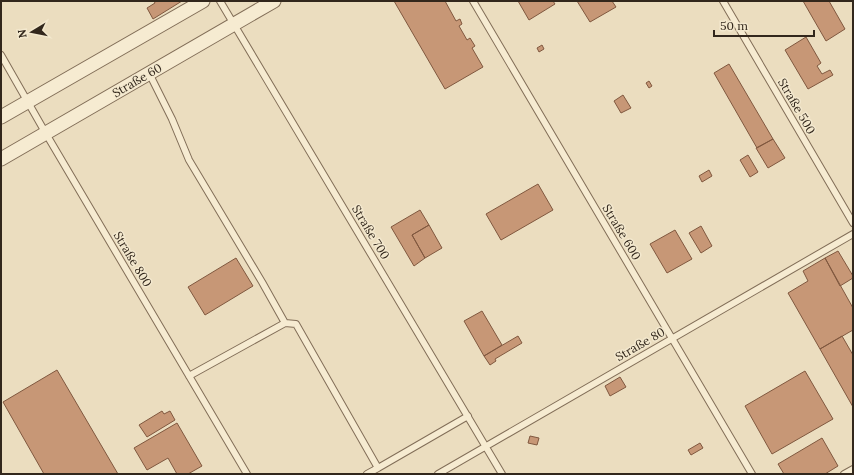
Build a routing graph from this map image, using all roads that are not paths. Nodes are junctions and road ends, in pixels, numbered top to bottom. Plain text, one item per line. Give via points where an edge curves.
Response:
1 (203, 1) edge
2 (220, 1) edge
3 (274, 1) edge
4 (473, 1) edge
5 (722, 1) edge
6 (234, 24) junction
7 (1, 55) edge
8 (149, 73) junction
9 (28, 101) junction
10 (1, 117) edge
11 (45, 132) junction
12 (1, 159) edge
13 (853, 223) edge
14 (853, 234) edge
15 (285, 323) junction
16 (673, 338) junction
17 (189, 376) junction
18 (468, 416) junction
19 (486, 446) junction
20 (378, 468) junction
21 (853, 469) edge
22 (247, 474) edge
23 (367, 474) edge
24 (438, 474) edge
25 (502, 474) edge
26 (752, 474) edge
27 (844, 474) edge

1 - 9 street
2 - 6 lane, Straße 700
3 - 6 street, Straße 60
4 - 16 lane, Straße 600
5 - 13 lane, Straße 500
6 - 8 street, Straße 60
6 - 18 lane, Straße 700
7 - 9 lane, Straße 800
8 - 11 street, Straße 60
8 - 15 lane via 189,160
9 - 10 street
9 - 11 lane, Straße 800
11 - 12 street, Straße 60
11 - 17 lane, Straße 800
14 - 16 lane, Straße 80
15 - 17 lane
15 - 20 lane via 296,324
16 - 19 lane, Straße 80
16 - 26 lane, Straße 600
17 - 22 lane, Straße 800
18 - 19 lane, Straße 700
18 - 20 lane
19 - 24 lane, Straße 80
19 - 25 lane, Straße 700
20 - 23 lane
21 - 27 lane

